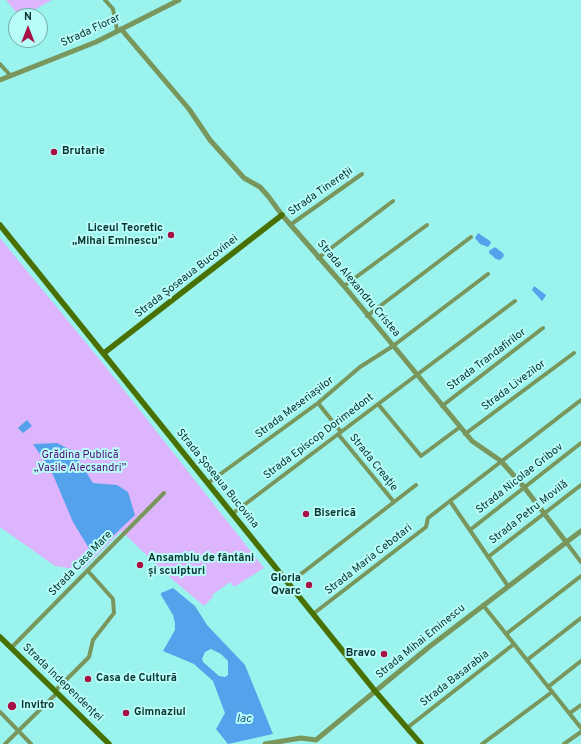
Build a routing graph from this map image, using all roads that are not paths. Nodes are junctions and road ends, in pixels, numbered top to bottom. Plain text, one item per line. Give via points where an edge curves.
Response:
1 (105, 0) edge
2 (178, 0) edge
3 (119, 30) junction
4 (0, 64) edge
5 (10, 75) junction
6 (0, 80) edge
7 (362, 174) dead end
8 (393, 201) dead end
9 (282, 215) junction
10 (427, 224) dead end
11 (0, 225) edge
12 (290, 225) junction
13 (471, 237) dead end
14 (318, 258) junction
15 (488, 274) dead end
16 (344, 286) junction
17 (515, 301) dead end
18 (367, 316) junction
19 (544, 328) dead end
20 (393, 346) junction
21 (104, 353) junction
22 (574, 353) dead end
23 (416, 374) junction
24 (581, 400) edge
25 (318, 403) junction
26 (378, 404) junction
27 (442, 406) junction
28 (460, 428) junction
29 (339, 433) junction
30 (465, 434) junction
31 (581, 443) edge
32 (501, 461) junction
33 (208, 483) junction
34 (416, 485) dead end
35 (581, 485) edge
36 (524, 487) junction
37 (164, 493) dead end
38 (450, 501) junction
39 (394, 502) junction
40 (232, 514) junction
41 (543, 514) junction
42 (470, 530) junction
43 (581, 531) edge
44 (566, 542) junction
45 (488, 556) junction
46 (581, 562) edge
47 (88, 571) junction
48 (581, 576) edge
49 (288, 584) junction
50 (508, 586) junction
51 (483, 605) junction
52 (314, 614) junction
53 (581, 618) edge
54 (506, 634) junction
55 (0, 637) edge
56 (514, 644) junction
57 (11, 648) junction
58 (527, 660) junction
59 (581, 661) edge
60 (548, 687) junction
61 (375, 691) junction
62 (56, 692) junction
63 (552, 692) junction
64 (581, 705) edge
65 (0, 712) edge
66 (570, 713) junction
67 (408, 728) junction
68 (581, 728) edge
69 (19, 731) junction
70 (581, 732) edge
71 (318, 742) edge
72 (5, 744) edge
73 (31, 744) edge
74 (109, 744) edge
75 (265, 744) edge
76 (421, 744) edge
77 (482, 744) edge
78 (564, 744) edge

1 - 3 street via 113,9
2 - 3 street, Strada Florar
3 - 5 street, Strada Florar
3 - 9 street, Strada Alexandru Cristea via 189,110 210,140 244,178 260,187
4 - 5 street
5 - 6 street, Strada Florar
7 - 12 street, Strada Tinereții
8 - 14 street
9 - 12 street, Strada Alexandru Cristea
9 - 21 main road, Strada Șoseaua Bucovinei
10 - 16 street
11 - 21 main road, Strada Șoseaua Bucovina
12 - 14 street, Strada Alexandru Cristea
13 - 18 street
14 - 16 street, Strada Alexandru Cristea
15 - 20 street, Strada Meseriașilor
16 - 18 street, Strada Alexandru Cristea
17 - 23 street, Strada Episcop Dorimedont
18 - 20 street, Strada Alexandru Cristea
19 - 27 street, Strada Trandafirilor
20 - 23 street, Strada Alexandru Cristea
20 - 25 street, Strada Meseriașilor via 360,367
21 - 33 main road, Strada Șoseaua Bucovina
22 - 30 street, Strada Livezilor
23 - 26 street, Strada Episcop Dorimedont
23 - 27 street, Strada Alexandru Cristea
24 - 32 street, Strada Maria Cebotari
25 - 29 street, Strada Creație
25 - 33 street, Strada Meseriașilor
26 - 28 street via 418,455 423,455
26 - 29 street, Strada Episcop Dorimedont
27 - 28 street, Strada Alexandru Cristea
28 - 30 street, Strada Alexandru Cristea
29 - 39 street, Strada Creație
29 - 40 street, Strada Episcop Dorimedont
30 - 32 street, Strada Alexandru Cristea
31 - 36 street, Strada Nicolae Gribov
32 - 36 street, Strada Alexandru Cristea
32 - 38 street, Strada Maria Cebotari
33 - 40 main road, Strada Șoseaua Bucovina
34 - 39 street
35 - 41 street, Strada Petru Movilă
36 - 41 street, Strada Alexandru Cristea
36 - 42 street, Strada Nicolae Gribov
37 - 47 street, Strada Casa Mare
38 - 42 street
38 - 52 street, Strada Maria Cebotari via 428,518 426,527
39 - 49 street
40 - 49 main road, Strada Șoseaua Bucovina
41 - 44 street, Strada Alexandru Cristea
41 - 45 street, Strada Petru Movilă
42 - 45 street
43 - 44 street, Strada Mihai Eminescu
44 - 46 street, Strada Alexandru Cristea
44 - 50 street, Strada Mihai Eminescu
45 - 50 street
47 - 57 street, Strada Casa Mare
47 - 62 street via 113,599 114,613 93,640 89,657
48 - 54 street
49 - 52 main road, Strada Șoseaua Bucovina
50 - 51 street, Strada Mihai Eminescu
51 - 54 street
51 - 61 street, Strada Mihai Eminescu
52 - 61 main road, Strada Șoseaua Bucovina
53 - 58 street
54 - 56 street
55 - 57 main road, Strada Independenței
56 - 58 street
56 - 67 street, Strada Basarabia
57 - 62 main road, Strada Independenței
58 - 60 street
59 - 60 street
60 - 63 street
61 - 67 main road, Strada Șoseaua Bucovina
61 - 71 street, Strada Mihai Eminescu
62 - 69 street
62 - 74 main road, Strada Independenței
63 - 66 street
63 - 77 street
64 - 66 street
65 - 69 street
66 - 68 street
67 - 76 main road, Strada Șoseaua Bucovina
69 - 72 street
69 - 73 street
70 - 78 street
71 - 75 street, Strada Mihai Eminescu via 306,738

